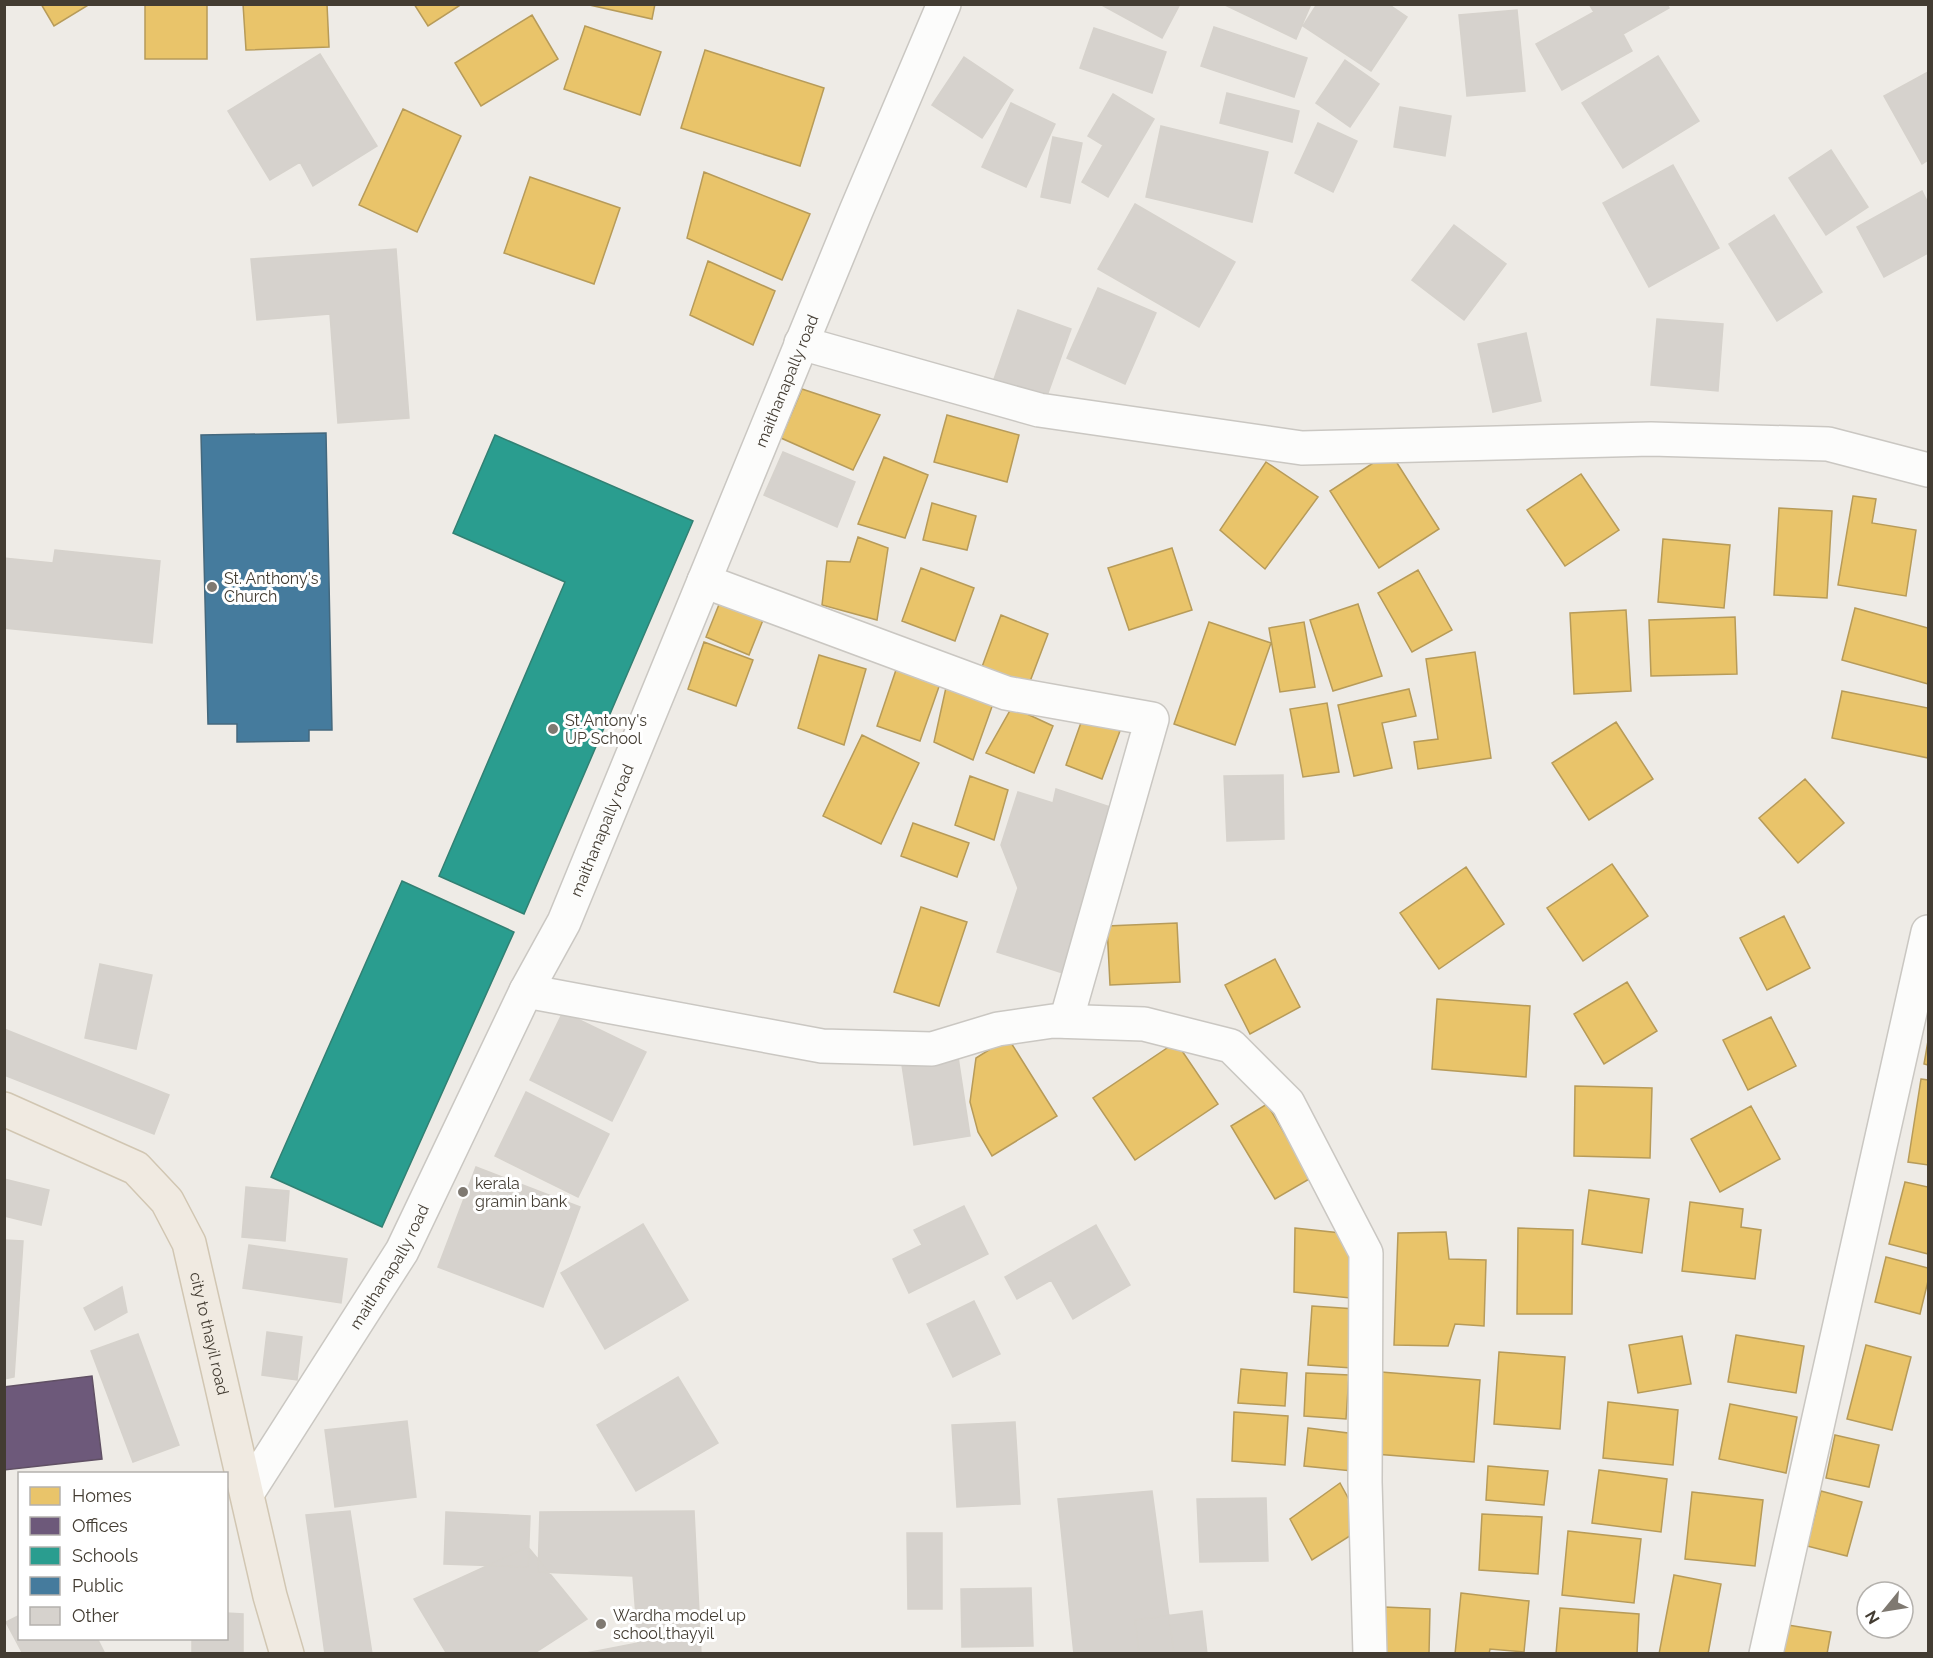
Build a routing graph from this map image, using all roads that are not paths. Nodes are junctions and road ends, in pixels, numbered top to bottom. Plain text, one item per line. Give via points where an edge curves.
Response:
1 (944, 4) edge
2 (801, 343) junction
3 (1929, 470) edge
4 (704, 581) junction
5 (1929, 932) edge
6 (526, 991) junction
7 (1066, 1021) junction
8 (4, 1109) edge
9 (248, 1492) junction
10 (287, 1653) edge
11 (1370, 1653) edge
12 (1766, 1653) edge

1 - 2 street, maithanapally road
2 - 3 street via 1039,410 1302,448 1651,439 1828,444
2 - 4 street, maithanapally road
4 - 6 street, maithanapally road via 564,922
4 - 7 street via 1006,693 1152,719
5 - 12 street
6 - 7 street via 822,1046 932,1049 998,1029
6 - 9 street, maithanapally road via 402,1251
7 - 11 street via 1144,1024 1231,1046 1288,1103 1366,1253 1365,1482
8 - 9 main road, city to thayil road via 136,1168 167,1201 189,1243
9 - 10 main road, city to thayil road via 270,1596

